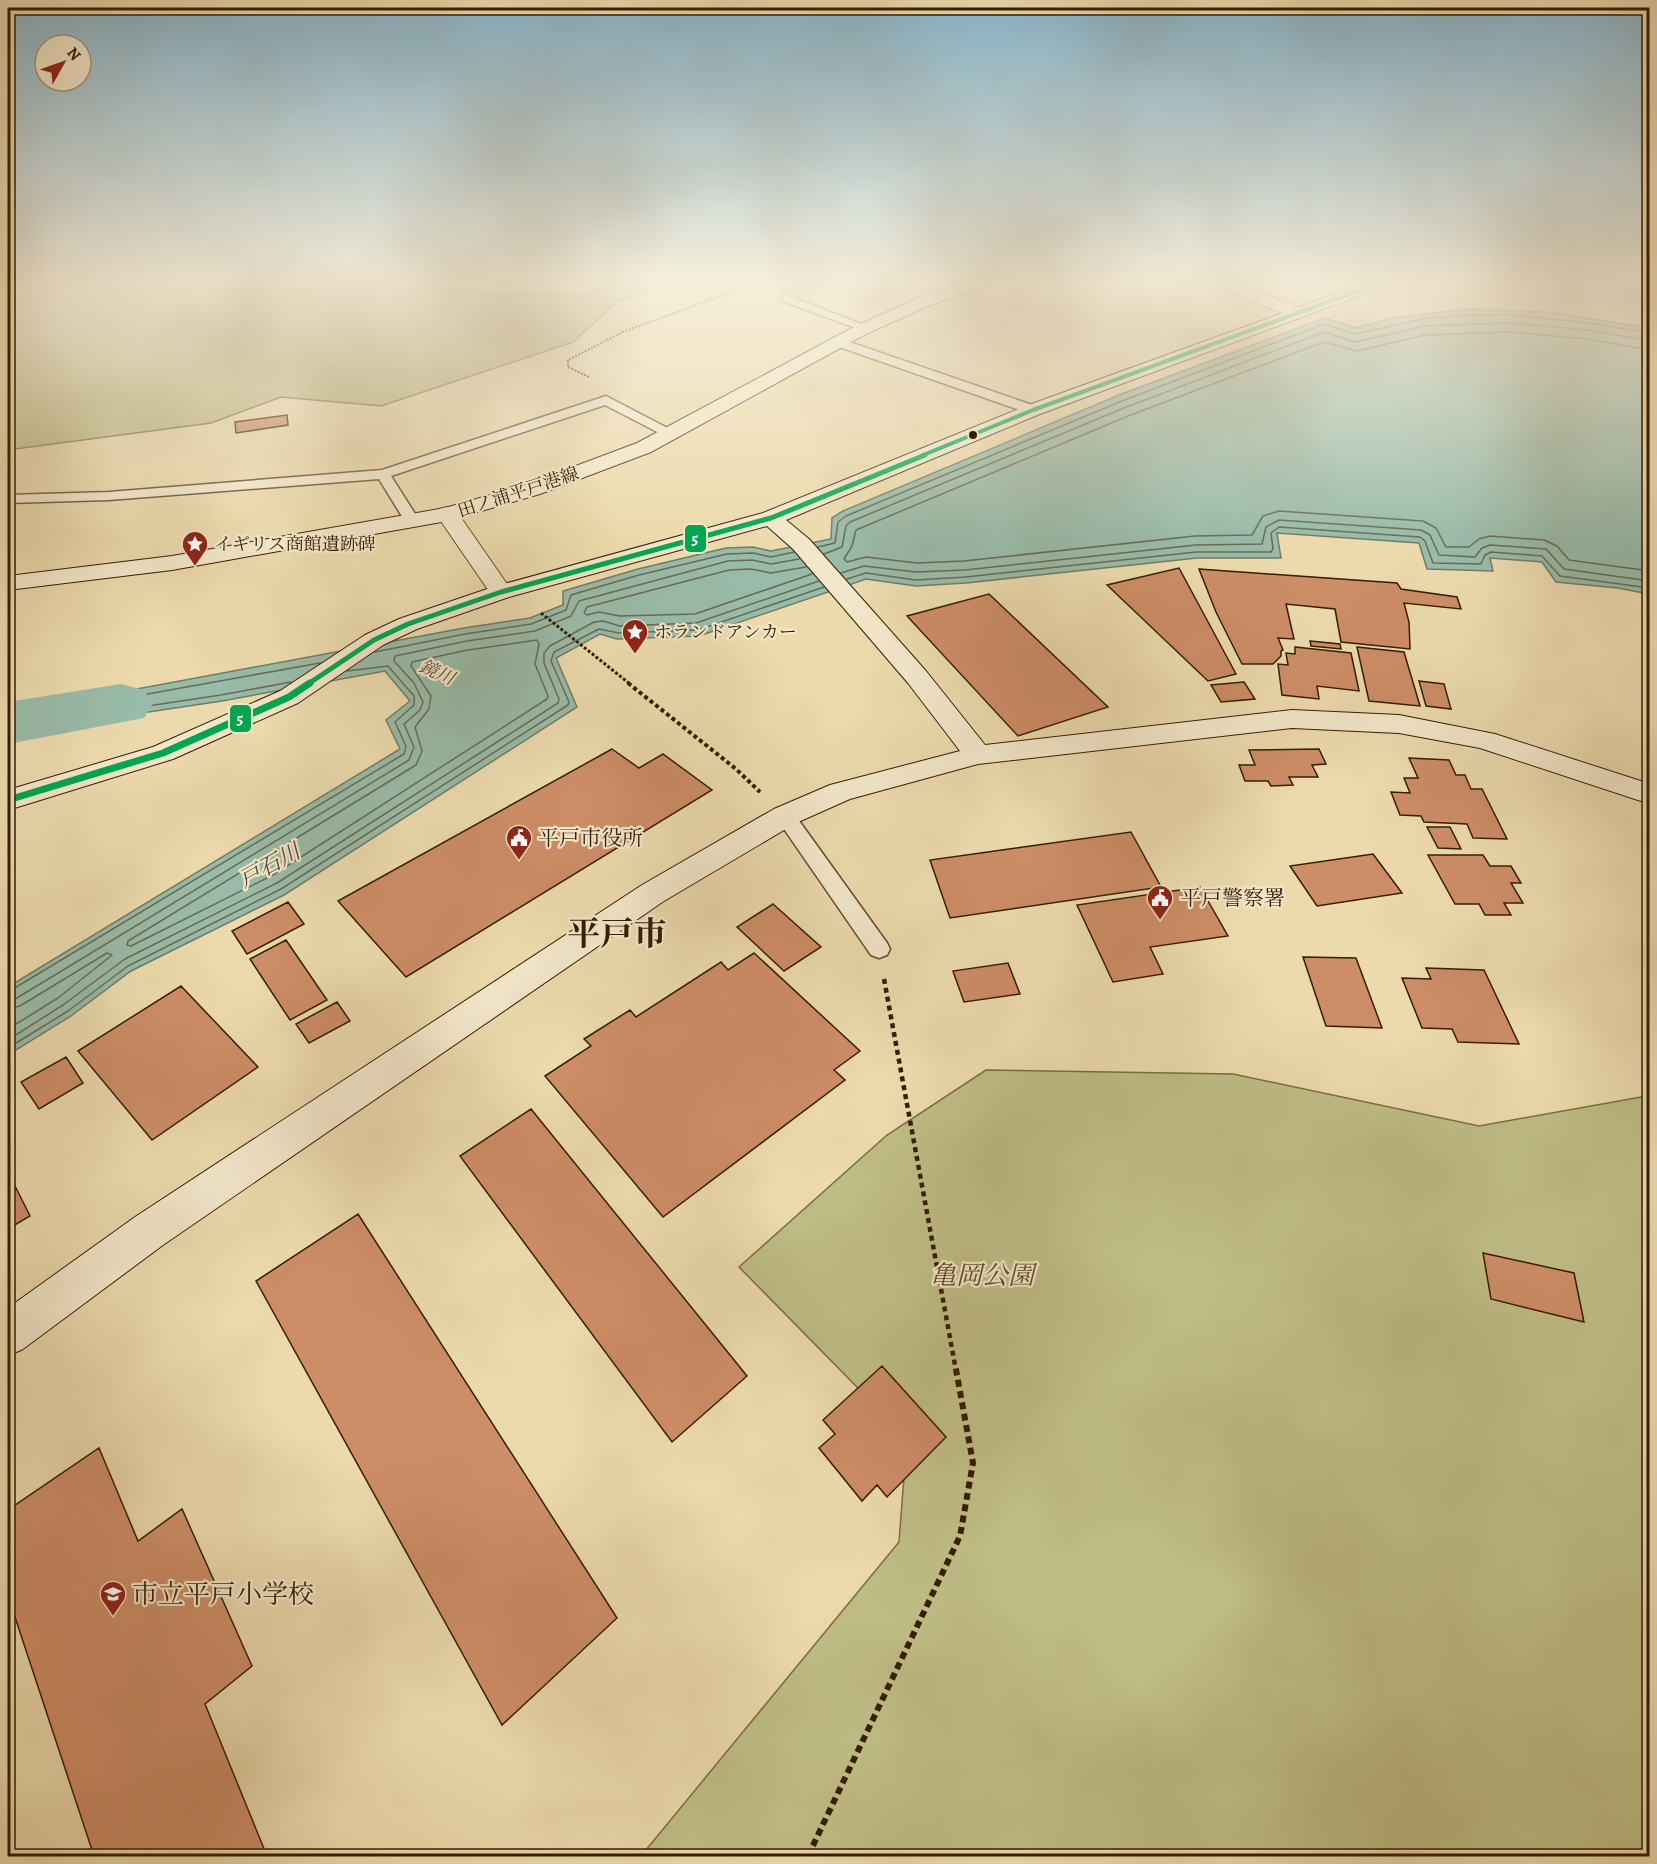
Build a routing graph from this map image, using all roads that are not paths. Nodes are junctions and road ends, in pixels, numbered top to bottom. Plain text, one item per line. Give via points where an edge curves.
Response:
1 (789, 367) edge
2 (909, 367) edge
3 (1148, 367) edge
4 (1033, 410) junction
5 (672, 434) junction
6 (383, 474) junction
7 (8, 499) edge
8 (447, 514) junction
9 (771, 518) junction
10 (411, 520) junction
11 (8, 583) edge
12 (501, 592) junction
13 (978, 755) junction
14 (1650, 794) edge
15 (8, 800) edge
16 (785, 816) junction
17 (879, 949) road end
18 (8, 1334) edge

1 - 5 street, 田ノ浦平戸港線
2 - 4 lane
3 - 4 street
4 - 9 street
5 - 6 lane via 606,400
5 - 8 street, 田ノ浦平戸港線 via 618,459
6 - 7 lane via 110,496
6 - 10 lane
8 - 10 street, 田ノ浦平戸港線
8 - 12 street
9 - 12 street
9 - 13 street via 801,544 917,677
10 - 11 street, 田ノ浦平戸港線 via 172,563
12 - 15 street via 374,640 289,697 164,753
13 - 14 street via 1292,719 1399,724 1485,740
13 - 16 street via 840,792
16 - 17 lane
16 - 18 street via 653,893 508,989 149,1231

